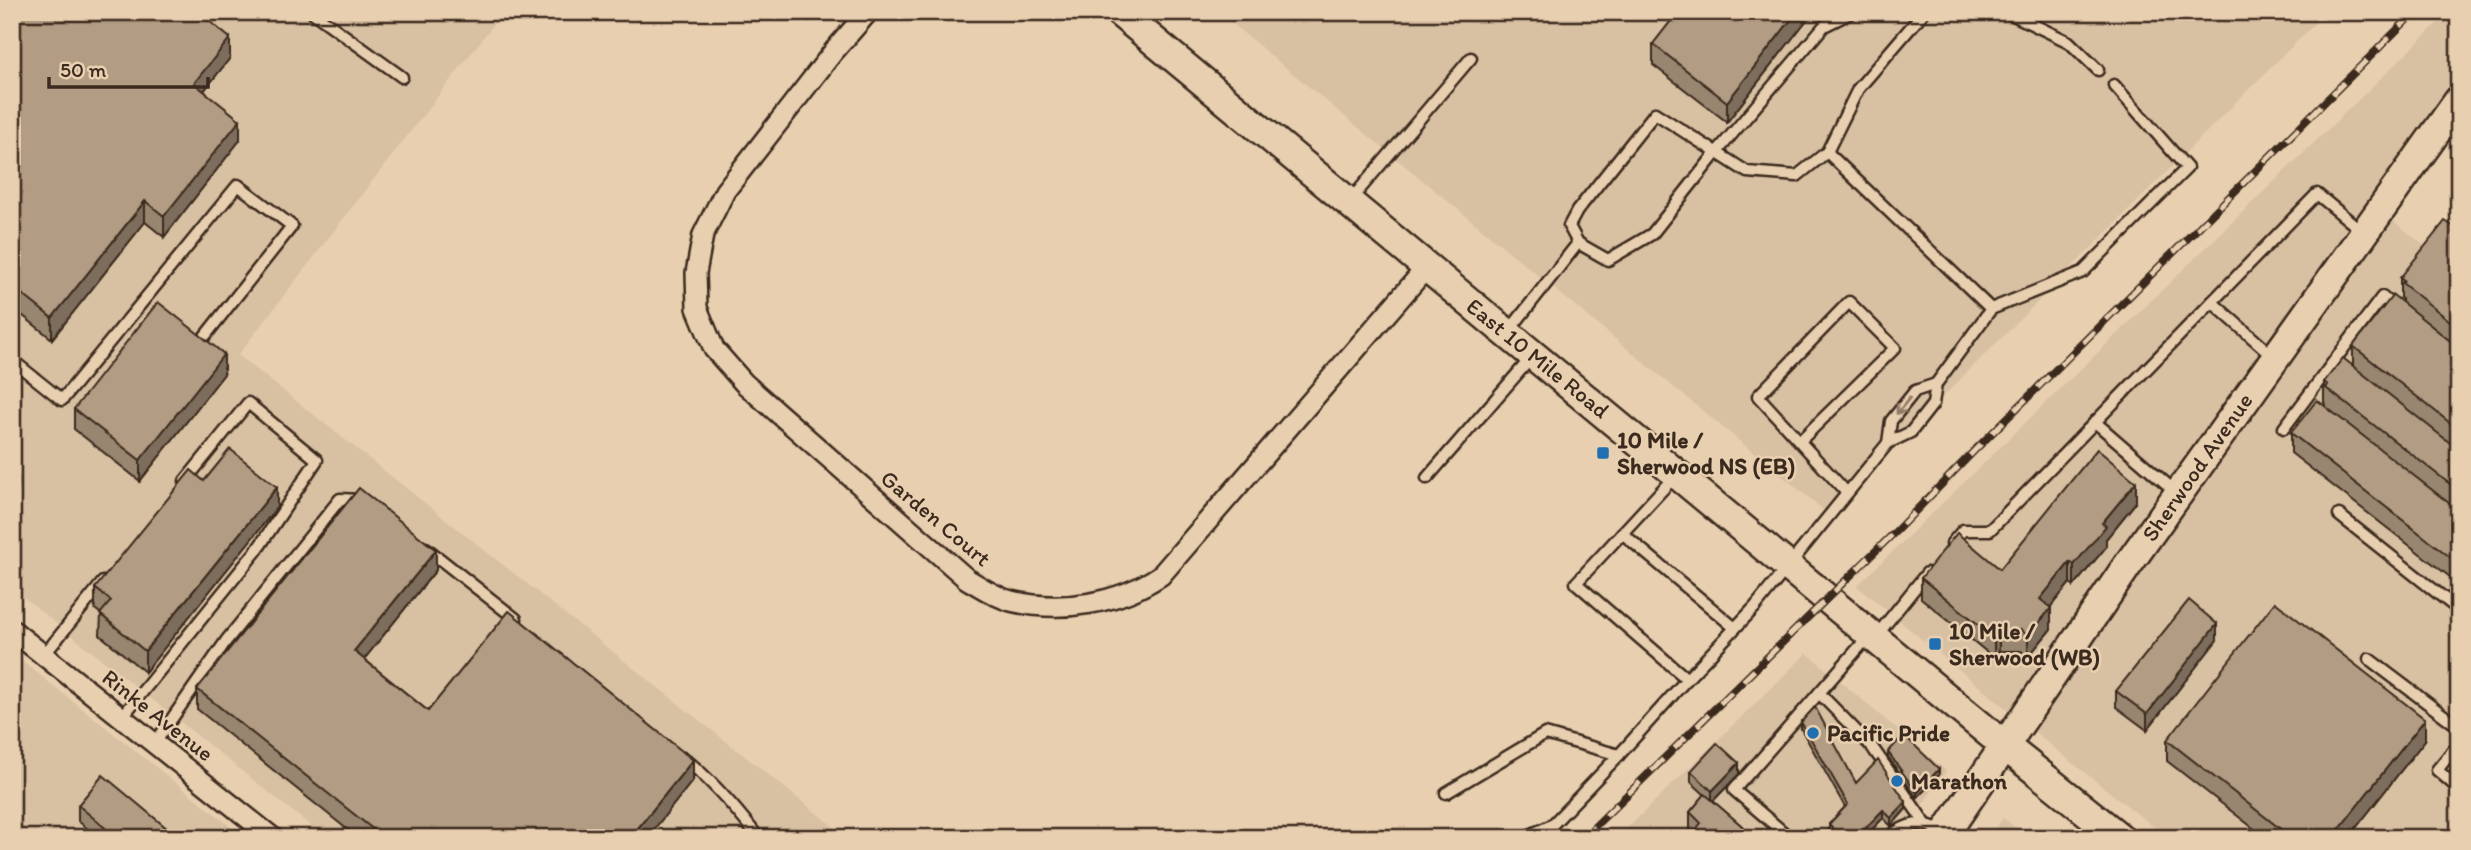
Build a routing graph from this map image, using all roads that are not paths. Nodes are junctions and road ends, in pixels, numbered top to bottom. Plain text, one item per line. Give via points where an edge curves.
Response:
1 (312, 12) edge
2 (868, 12) edge
3 (1119, 12) edge
4 (1852, 12) edge
5 (1924, 12) edge
6 (2007, 12) edge
7 (1471, 58) dead end
8 (2098, 70) dead end
9 (402, 77) dead end
10 (2114, 85) dead end
11 (2459, 100) edge
12 (1827, 152) junction
13 (1716, 153) junction
14 (1349, 202) junction
15 (2364, 232) junction
16 (1578, 243) junction
17 (1427, 267) junction
18 (2212, 302) junction
19 (1991, 309) junction
20 (2404, 315) edge
21 (1507, 333) junction
22 (205, 336) edge
23 (1534, 355) junction
24 (2274, 357) junction
25 (12, 360) edge
26 (2334, 361) junction
27 (2345, 369) edge
28 (1936, 384) junction
29 (2304, 401) junction
30 (2315, 410) edge
31 (2095, 422) junction
32 (2284, 428) dead end
33 (1800, 441) junction
34 (1888, 443) junction
35 (1677, 473) junction
36 (1427, 478) dead end
37 (180, 487) edge
38 (1847, 493) junction
39 (2178, 494) junction
40 (366, 500) edge
41 (2339, 515) dead end
42 (1622, 533) junction
43 (420, 543) edge
44 (1946, 551) edge
45 (1937, 561) edge
46 (1788, 565) junction
47 (112, 571) edge
48 (2459, 610) edge
49 (527, 628) edge
50 (1735, 628) junction
51 (12, 630) edge
52 (1872, 636) junction
53 (44, 655) junction
54 (2369, 659) dead end
55 (1687, 679) junction
56 (1819, 693) junction
57 (122, 718) junction
58 (2459, 727) edge
59 (155, 743) junction
60 (2459, 743) edge
61 (2005, 746) junction
62 (672, 748) edge
63 (1619, 755) junction
64 (2459, 789) edge
65 (1446, 793) dead end
66 (250, 831) edge
67 (1941, 833) edge
68 (273, 838) edge
69 (754, 838) edge
70 (1523, 838) edge
71 (1790, 838) edge
72 (1887, 838) edge
73 (2120, 838) edge

1 - 9 lane
2 - 17 street, Garden Court via 725,191 703,235 696,273 697,308 714,349 744,383 967,579 990,592 1011,601 1068,606 1115,598 1161,575
3 - 14 main road, East 10 Mile Road
4 - 13 lane via 1824,26
5 - 12 lane via 1858,89
6 - 8 lane via 2069,42
7 - 14 lane
10 - 19 lane via 2187,168 2083,272
11 - 15 main road, Sherwood Avenue
12 - 13 lane via 1797,176 1746,172
12 - 19 lane
13 - 16 lane via 1652,234 1608,260
13 - 16 lane via 1655,113 1577,211 1569,226
14 - 17 main road, East 10 Mile Road
15 - 18 lane via 2317,194
15 - 24 main road, Sherwood Avenue
16 - 21 lane
17 - 21 main road, East 10 Mile Road
18 - 24 lane
18 - 31 lane
19 - 28 lane
20 - 26 lane via 2382,298
21 - 23 main road, East 10 Mile Road
22 - 25 lane via 292,226 238,185 62,400
23 - 35 main road, East 10 Mile Road
23 - 36 lane
24 - 39 main road, Sherwood Avenue
26 - 27 lane
26 - 29 lane
28 - 34 lane via 1933,404 1911,432
28 -> 34 lane via 1915,391 1891,421
29 - 30 lane
29 - 32 lane
31 - 39 lane
31 - 44 lane via 1990,530 1963,530
33 - 33 lane via 1758,396 1849,302 1895,348
33 - 38 lane
34 - 38 lane
35 - 42 lane
35 - 46 main road, East 10 Mile Road
37 - 57 lane via 248,403 317,460 257,550
38 - 46 lane
39 - 61 main road, Sherwood Avenue
40 - 59 lane via 340,499 226,640
41 - 48 lane
42 - 50 lane
42 - 55 lane via 1576,583
43 - 49 lane
45 - 52 lane
46 - 50 lane
46 - 52 main road, East 10 Mile Road
47 - 53 lane
50 - 55 lane
51 - 53 street, Rinke Avenue
52 - 56 lane
52 - 61 main road, East 10 Mile Road
53 - 57 street, Rinke Avenue
54 - 58 lane
55 - 63 lane
56 - 67 lane via 1872,747
56 - 71 lane via 1734,790
57 - 59 street, Rinke Avenue
59 - 66 street, Rinke Avenue
60 - 64 lane via 2437,770
61 - 67 main road, Sherwood Avenue
61 - 73 main road, East 10 Mile Road
62 - 69 lane via 738,811
63 - 65 lane via 1545,734
63 - 70 lane via 1552,825
66 - 68 street, Rinke Avenue
67 - 72 lane via 1903,826

